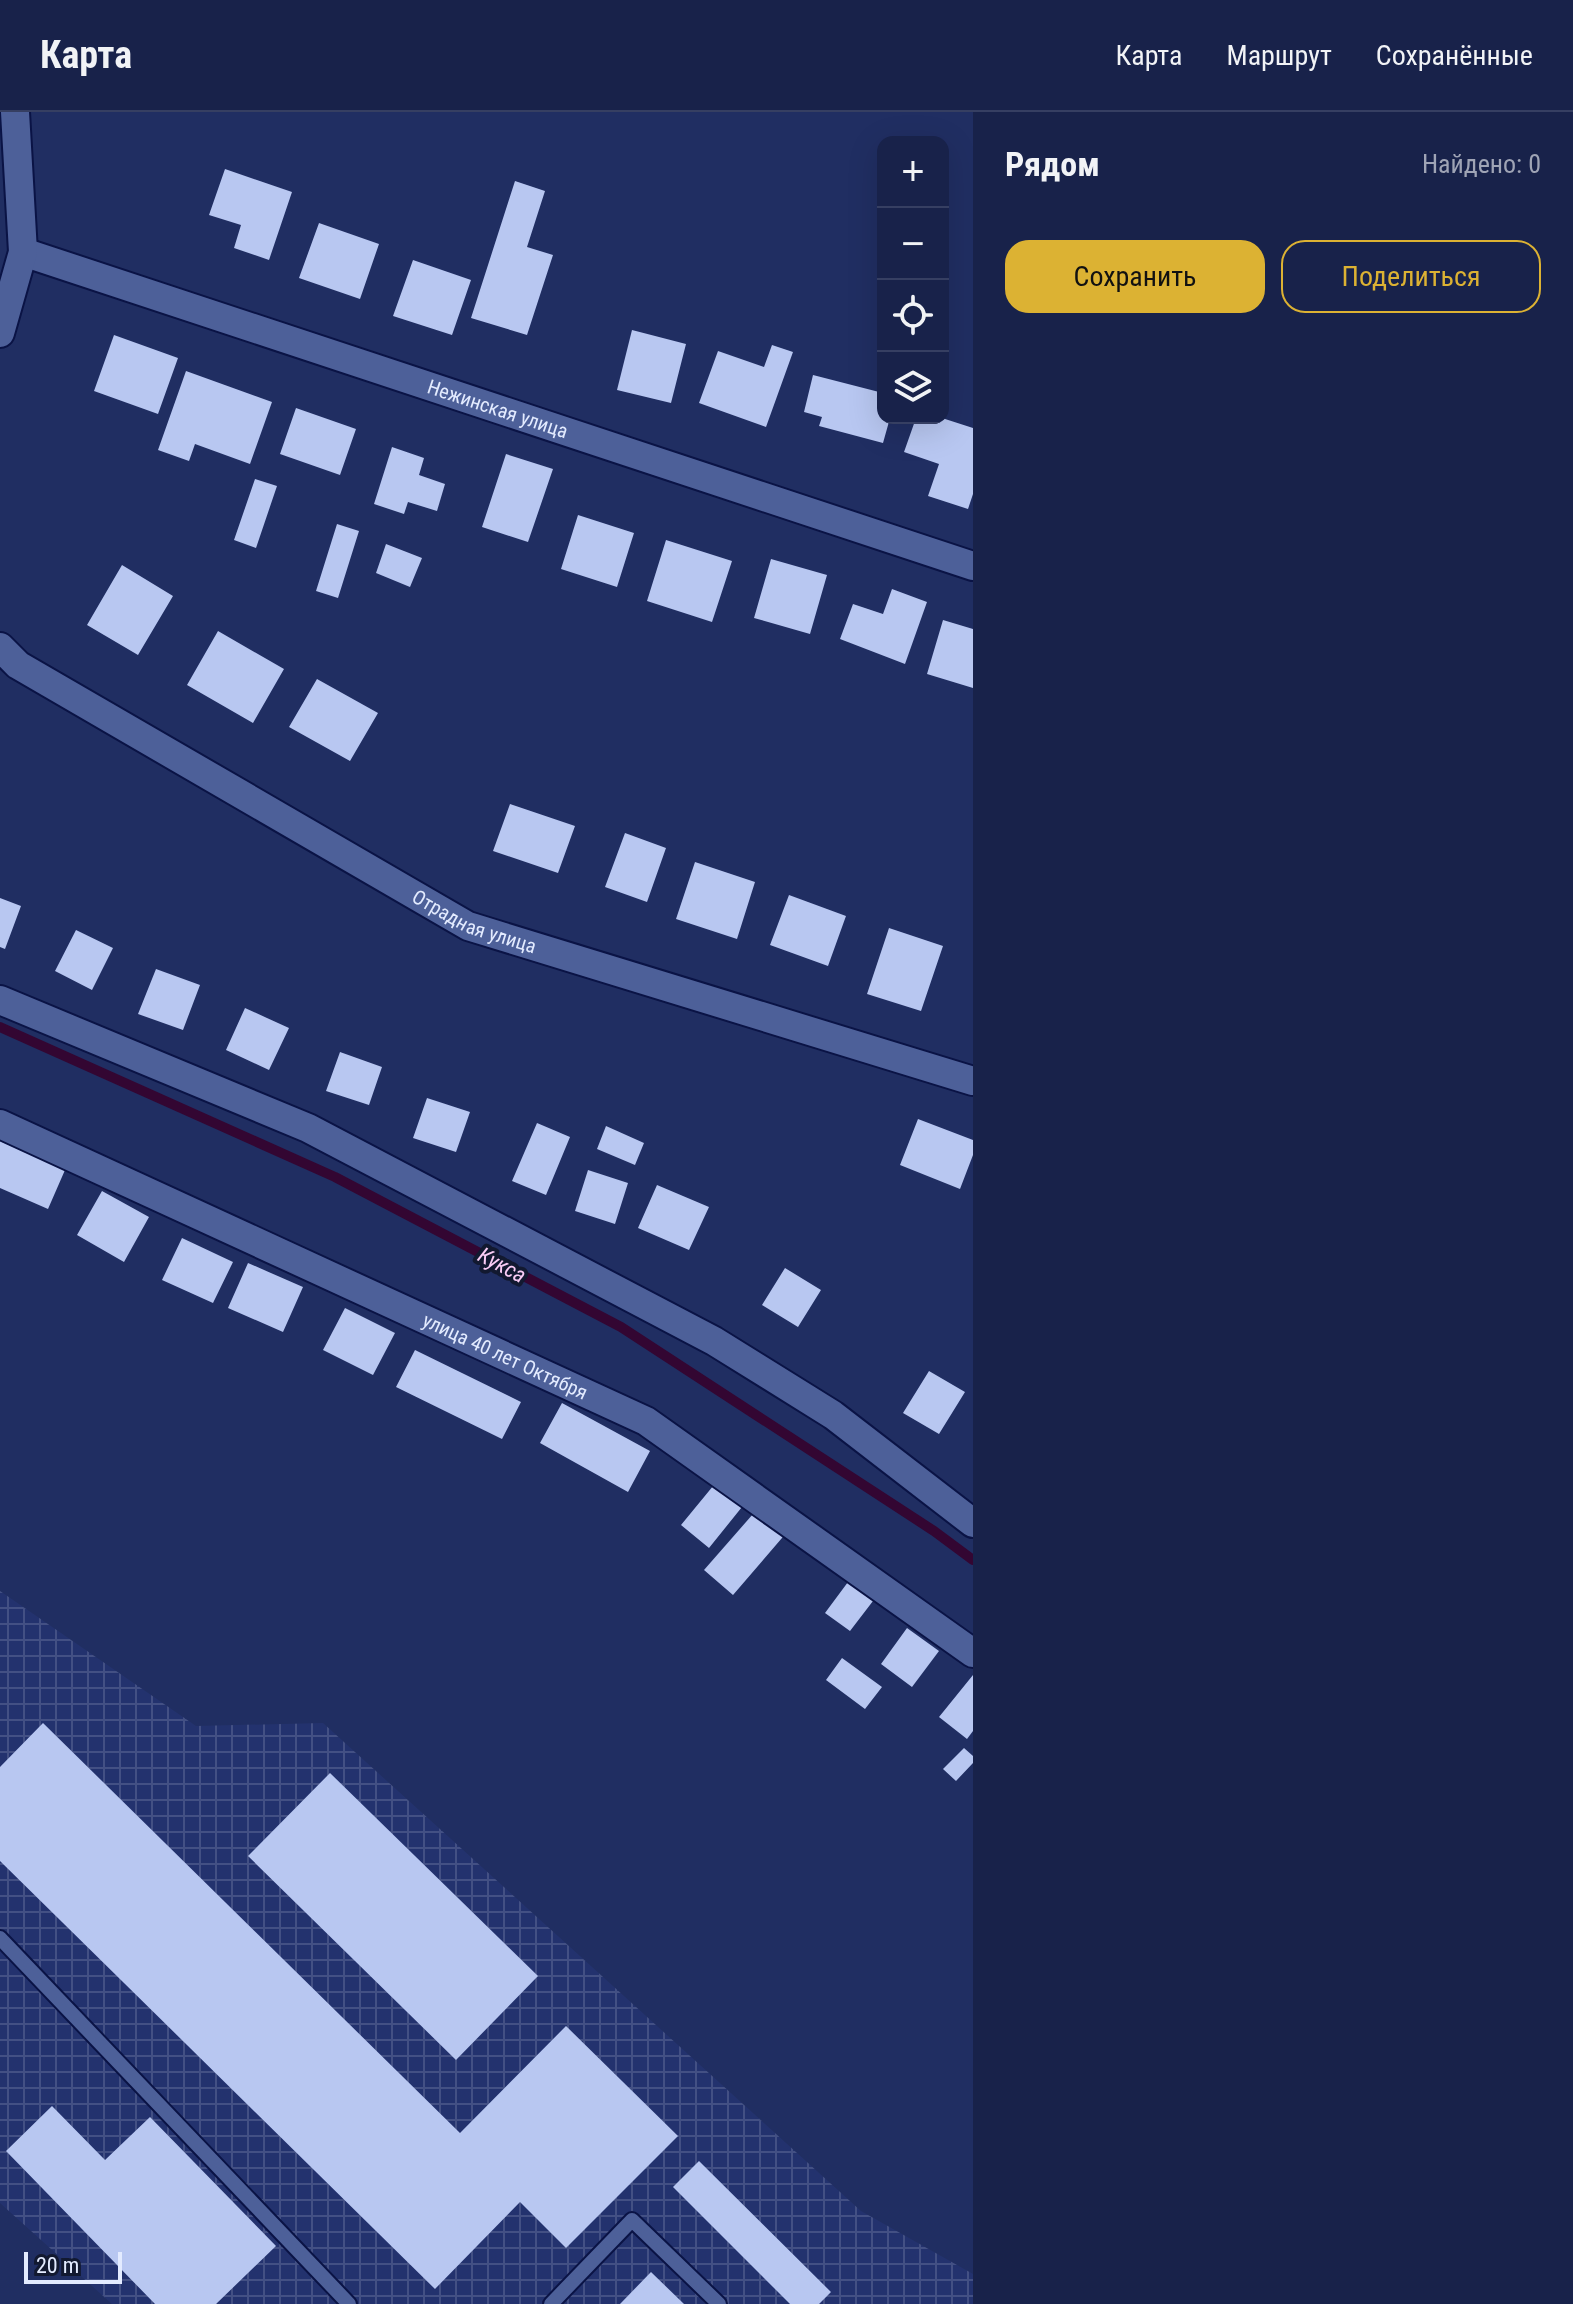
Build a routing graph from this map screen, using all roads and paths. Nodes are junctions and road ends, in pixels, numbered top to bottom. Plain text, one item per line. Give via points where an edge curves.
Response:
1 (15, 112) edge
2 (23, 252) junction
3 (0, 333) edge
4 (973, 566) edge
5 (9, 656) edge
6 (0, 1000) edge
7 (973, 1081) edge
8 (0, 1124) edge
9 (973, 1523) edge
10 (973, 1653) edge
11 (0, 1938) edge
12 (349, 2304) edge
13 (551, 2304) edge
14 (719, 2304) edge

1 - 2 street
2 - 3 street
2 - 4 street, Нежинская улица
5 - 7 street, Отрадная улица via 468,926
6 - 9 street via 308,1128 714,1341 833,1415
8 - 10 street, улица 40 лет Октября via 646,1421
11 - 12 lane
13 - 14 lane via 632,2220

